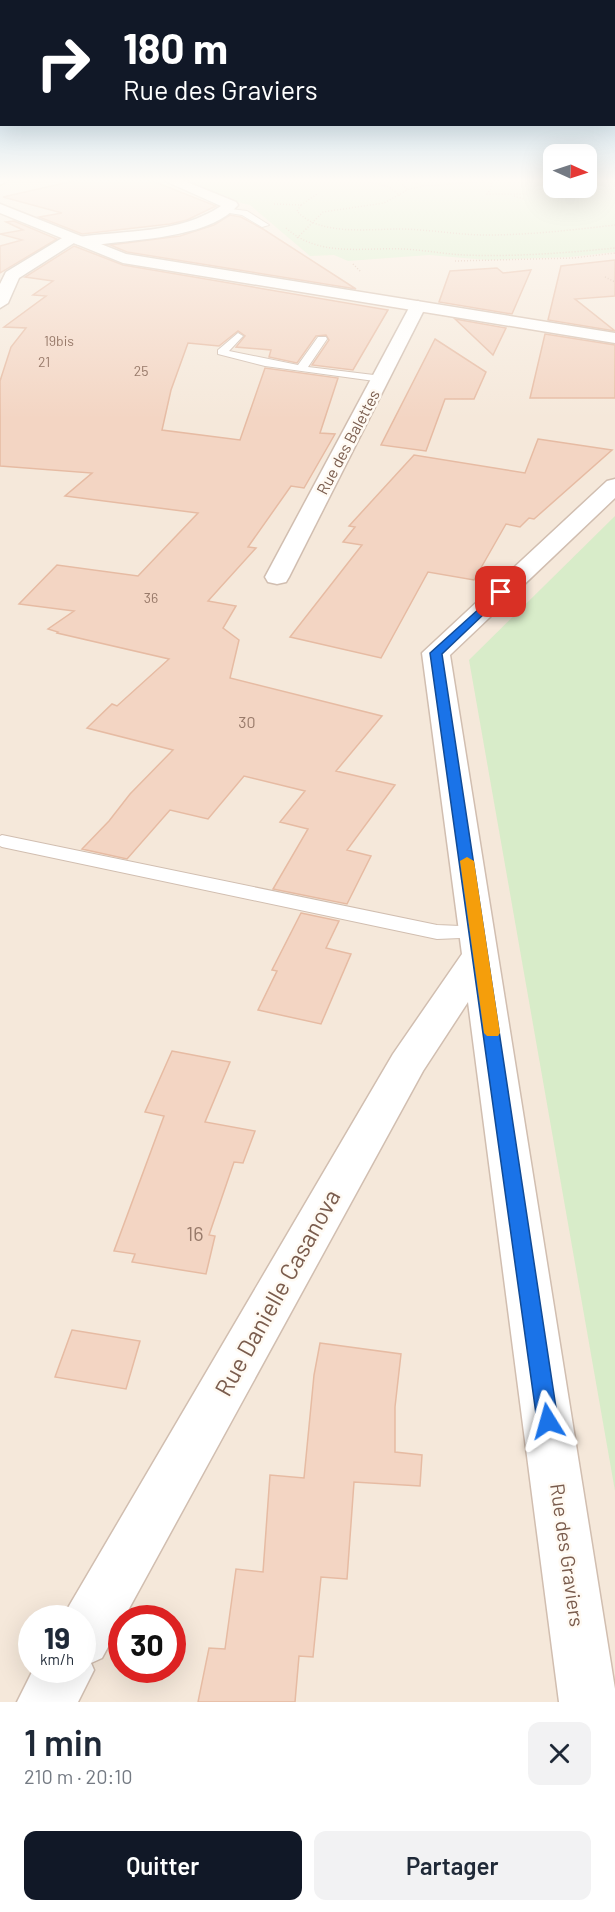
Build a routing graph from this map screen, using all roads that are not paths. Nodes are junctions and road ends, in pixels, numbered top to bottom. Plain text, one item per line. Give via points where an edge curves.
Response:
1 (40, 259) edge
2 (132, 259) edge
3 (0, 303) edge
4 (418, 306) junction
5 (238, 336) dead end
6 (615, 338) edge
7 (322, 339) dead end
8 (301, 369) junction
9 (382, 379) junction
10 (615, 486) edge
11 (277, 577) dead end
12 (2, 841) dead end
13 (479, 942) junction
14 (96, 1613) edge
15 (57, 1683) edge
16 (46, 1702) edge
17 (588, 1702) edge

1 - 3 street via 12,275
2 - 4 street
4 - 6 street
4 - 9 street, Rue des Balettes
5 - 8 lane via 222,352
7 - 8 lane
8 - 9 lane
9 - 11 street, Rue des Balettes
10 - 13 street, Rue des Graviers via 436,653
12 - 13 lane
13 - 14 street, Rue Danielle Casanova
13 - 17 street, Rue des Graviers
15 - 16 street

